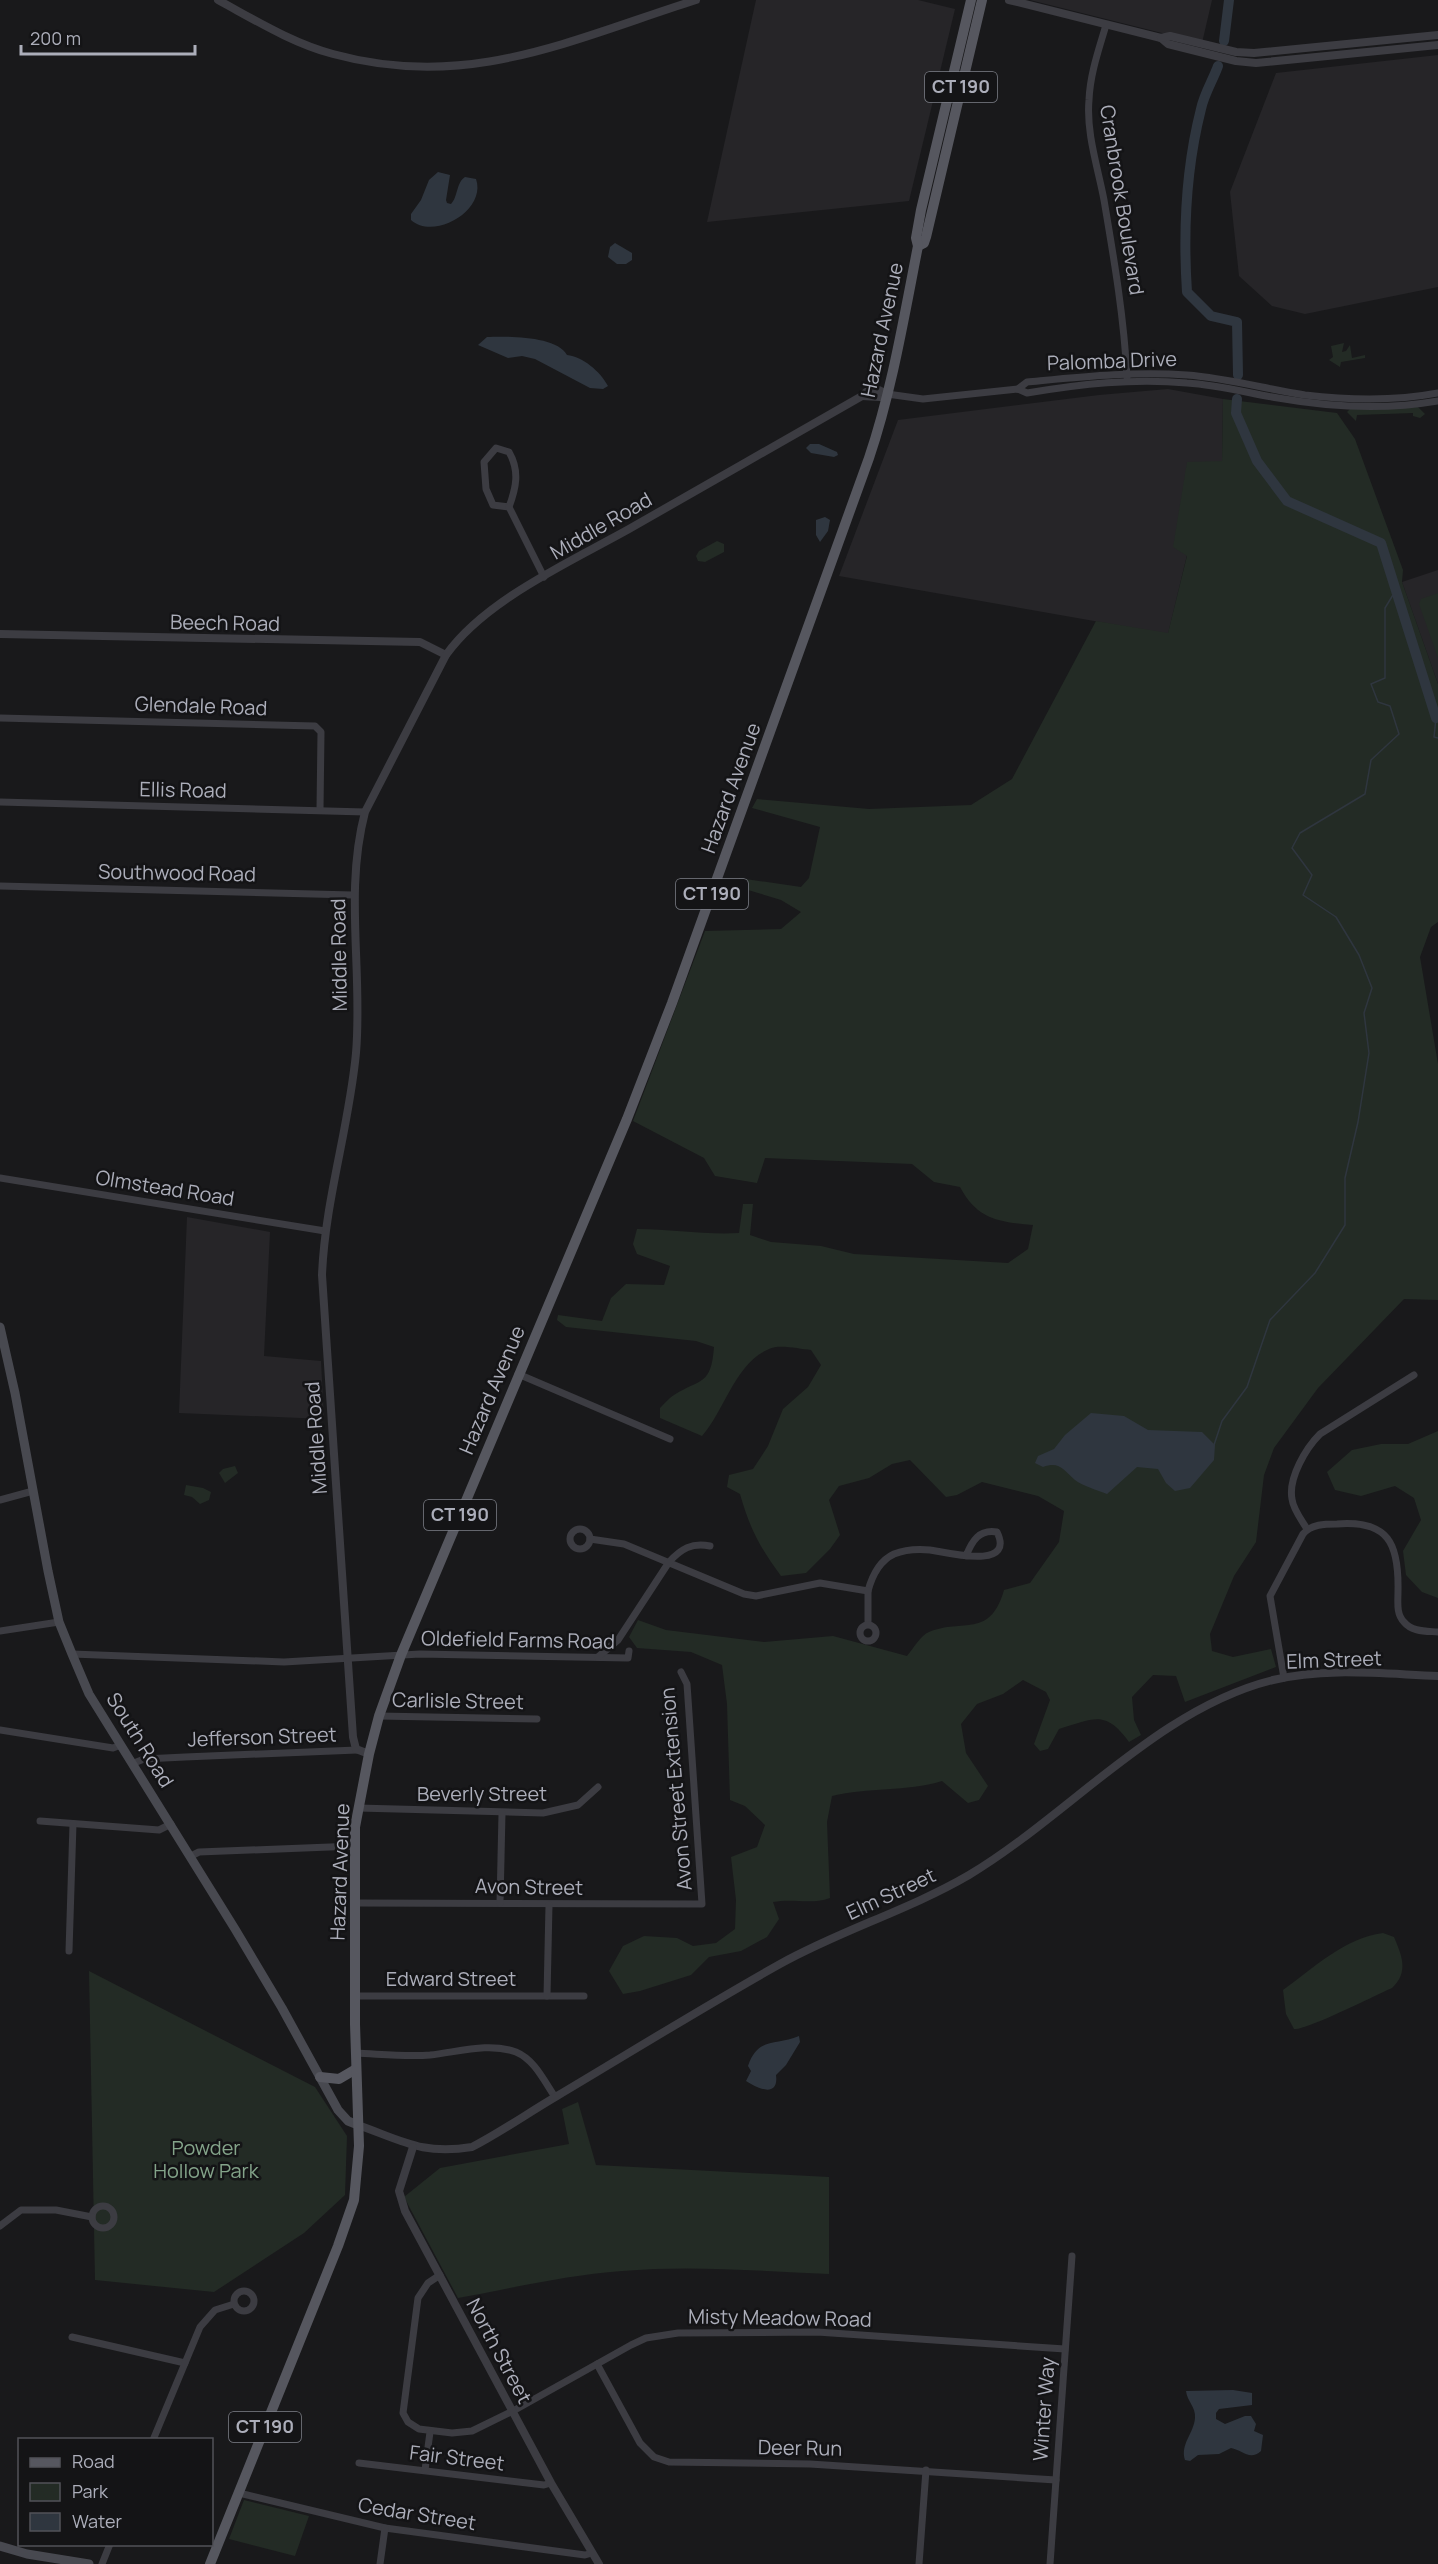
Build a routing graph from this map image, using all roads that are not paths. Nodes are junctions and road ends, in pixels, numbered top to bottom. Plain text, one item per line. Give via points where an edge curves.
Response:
1 (218, 0) edge
2 (696, 0) edge
3 (971, 0) edge
4 (982, 0) edge
5 (1008, 0) edge
6 (1106, 24) junction
7 (1438, 35) edge
8 (1161, 38) junction
9 (1438, 45) edge
10 (1341, 46) junction
11 (1341, 56) junction
12 (935, 151) junction
13 (941, 175) junction
14 (918, 246) junction
15 (1127, 378) junction
16 (1438, 393) edge
17 (887, 394) junction
18 (1424, 399) junction
19 (1438, 401) edge
20 (509, 507) junction
21 (544, 577) junction
22 (0, 634) edge
23 (446, 654) junction
24 (0, 717) edge
25 (0, 802) edge
26 (320, 810) junction
27 (364, 812) junction
28 (0, 886) edge
29 (353, 895) junction
30 (0, 1178) edge
31 (325, 1231) junction
32 (0, 1327) edge
33 (518, 1374) junction
34 (1414, 1375) dead end
35 (670, 1439) dead end
36 (33, 1491) junction
37 (0, 1500) edge
38 (1307, 1529) junction
39 (590, 1539) dead end
40 (710, 1546) dead end
41 (966, 1557) junction
42 (669, 1562) junction
43 (868, 1591) junction
44 (59, 1622) junction
45 (868, 1624) dead end
46 (0, 1631) edge
47 (1438, 1632) edge
48 (628, 1651) dead end
49 (72, 1654) junction
50 (401, 1655) junction
51 (598, 1657) junction
52 (347, 1660) junction
53 (681, 1672) dead end
54 (1438, 1676) edge
55 (1284, 1678) junction
56 (379, 1716) junction
57 (537, 1719) dead end
58 (0, 1730) edge
59 (121, 1745) junction
60 (357, 1750) junction
61 (369, 1754) junction
62 (134, 1763) junction
63 (598, 1787) dead end
64 (358, 1808) junction
65 (502, 1813) junction
66 (40, 1821) dead end
67 (73, 1824) junction
68 (171, 1824) junction
69 (355, 1846) junction
70 (191, 1856) junction
71 (355, 1903) junction
72 (500, 1903) junction
73 (702, 1904) joint
74 (549, 1905) junction
75 (69, 1950) dead end
76 (355, 1996) junction
77 (547, 1996) junction
78 (584, 1996) dead end
79 (356, 2053) junction
80 (356, 2069) junction
81 (320, 2077) junction
82 (555, 2097) junction
83 (358, 2125) junction
84 (414, 2147) junction
85 (92, 2217) dead end
86 (0, 2226) edge
87 (1072, 2256) dead end
88 (440, 2275) junction
89 (234, 2304) dead end
90 (72, 2337) dead end
91 (1065, 2349) junction
92 (185, 2363) junction
93 (597, 2364) junction
94 (513, 2411) junction
95 (430, 2432) junction
96 (153, 2438) edge
97 (359, 2463) dead end
98 (425, 2470) junction
99 (926, 2470) junction
100 (1056, 2480) junction
101 (551, 2483) junction
102 (239, 2493) junction
103 (385, 2528) junction
104 (0, 2546) edge
105 (109, 2546) edge
106 (592, 2553) junction
107 (83, 2564) edge
108 (102, 2564) edge
109 (210, 2564) edge
110 (380, 2564) edge
111 (599, 2564) edge
112 (919, 2564) edge
113 (1050, 2564) edge

1 - 2 street via 294,40 332,54 414,69 505,61
3 - 12 main road, Hazard Avenue / CT 190
4 - 13 main road, Hazard Avenue / CT 190
5 - 6 street
6 - 8 street
6 - 15 street, Cranbrook Boulevard via 1088,101 1117,272
7 - 10 street
8 - 10 street via 1170,36 1245,52
8 - 11 street via 1168,44 1256,63
9 - 11 street
10 - 11 street
12 - 13 main road
12 - 14 main road, Hazard Avenue / CT 190 via 917,232
13 - 14 main road, Hazard Avenue / CT 190 via 927,237
14 - 17 main road, Hazard Avenue / CT 190
15 - 17 street, Palomba Drive via 1027,382 1018,389 919,400
15 - 18 street, Palomba Drive via 1189,375 1279,398 1384,406
16 - 18 street, Palomba Drive
17 - 21 street, Middle Road via 862,396
17 - 33 main road, Hazard Avenue / CT 190 via 866,467 672,1004
18 - 19 street, Palomba Drive
20 - 20 street via 516,468 509,452 496,448 484,462 486,489 493,505
20 - 21 street
21 - 23 street, Middle Road via 482,615
22 - 23 street, Beech Road via 420,642
23 - 27 street, Middle Road
24 - 26 street, Glendale Road via 315,726 321,732
25 - 26 street, Ellis Road
26 - 27 street, Ellis Road
27 - 29 street, Middle Road
28 - 29 street, Southwood Road
29 - 31 street, Middle Road via 356,1053
30 - 31 street, Olmstead Road
31 - 52 street, Middle Road via 322,1275
32 - 36 main road, South Road
33 - 35 street
33 - 50 main road, Hazard Avenue / CT 190
34 - 38 street via 1320,1434 1309,1448 1291,1489 1292,1502
36 - 37 street
36 - 44 main road, South Road
38 - 47 street via 1352,1522 1368,1524 1381,1532 1397,1562 1400,1617 1412,1629
38 - 55 street via 1270,1596
39 - 42 street via 624,1544
40 - 42 street via 698,1543 684,1548
41 - 41 street via 993,1554 999,1548 997,1532 980,1534
41 - 43 street via 928,1550 894,1554 872,1576
42 - 43 street via 756,1596 820,1583
42 - 51 street via 618,1640
43 - 45 street
44 - 46 street
44 - 49 main road, South Road
48 - 51 street, Oldefield Farms Road via 628,1658
49 - 52 street, Oldefield Farms Road via 284,1662
49 - 59 main road, South Road via 89,1694
50 - 51 street, Oldefield Farms Road
50 - 52 street, Oldefield Farms Road
50 - 56 main road, Hazard Avenue / CT 190
52 - 60 street, Middle Road
53 - 73 street, Avon Street Extension via 687,1684
54 - 55 street, Elm Street via 1314,1674
55 - 82 street, Elm Street via 1236,1692 1193,1712 971,1873 924,1899 788,1959
56 - 57 street, Carlisle Street
56 - 61 main road, Hazard Avenue / CT 190
58 - 59 street via 112,1748
59 - 62 main road, South Road
60 - 61 street
60 - 62 street, Jefferson Street via 144,1759
61 - 64 main road, Hazard Avenue / CT 190
62 - 68 main road, South Road
63 - 65 street, Beverly Street via 571,1808
64 - 65 street, Beverly Street
64 - 69 main road, Hazard Avenue / CT 190
65 - 72 street
66 - 67 street
67 - 68 street via 159,1830
67 - 75 street
68 - 70 main road, South Road
69 - 70 street via 199,1852
69 - 71 main road, Hazard Avenue / CT 190
70 - 81 main road, South Road
71 - 72 street, Avon Street
71 - 76 main road, Hazard Avenue / CT 190
72 - 74 street, Avon Street
73 - 74 street, Avon Street
74 - 77 street
76 - 77 street, Edward Street
76 - 79 main road, Hazard Avenue / CT 190
77 - 78 street, Edward Street
79 - 80 main road, Hazard Avenue / CT 190
79 - 82 street via 430,2055 451,2050 500,2049 533,2063
80 - 81 main road via 339,2079
80 - 83 main road, Hazard Avenue / CT 190
81 - 83 main road, South Road via 338,2110
82 - 84 street, Elm Street via 472,2146 432,2150
83 - 84 street, Elm Street
83 - 102 main road, Hazard Avenue / CT 190 via 357,2180 348,2222
84 - 88 street, North Street via 399,2191
85 - 86 street via 56,2210 21,2210
87 - 91 street, Winter Way
88 - 94 street, North Street
88 - 95 street via 428,2283 418,2298 403,2413 413,2426
89 - 92 street via 215,2310 204,2320
90 - 92 street
91 - 93 street, Misty Meadow Road via 817,2332 678,2333 646,2338
91 - 100 street, Winter Way
92 - 96 street
93 - 94 street, Misty Meadow Road
93 - 99 street, Deer Run via 640,2444 660,2459 683,2463
94 - 95 street, Misty Meadow Road via 472,2431
94 - 101 street, North Street
95 - 98 street
97 - 98 street, Fair Street
98 - 101 street, Fair Street
99 - 100 street, Deer Run
99 - 112 street
100 - 113 street, Winter Way
101 - 106 street, North Street
102 - 103 street, Cedar Street
102 - 109 main road, Hazard Avenue / CT 190
103 - 106 street, Cedar Street
103 - 110 street
104 - 107 main road
105 - 108 street
106 - 111 street, North Street

